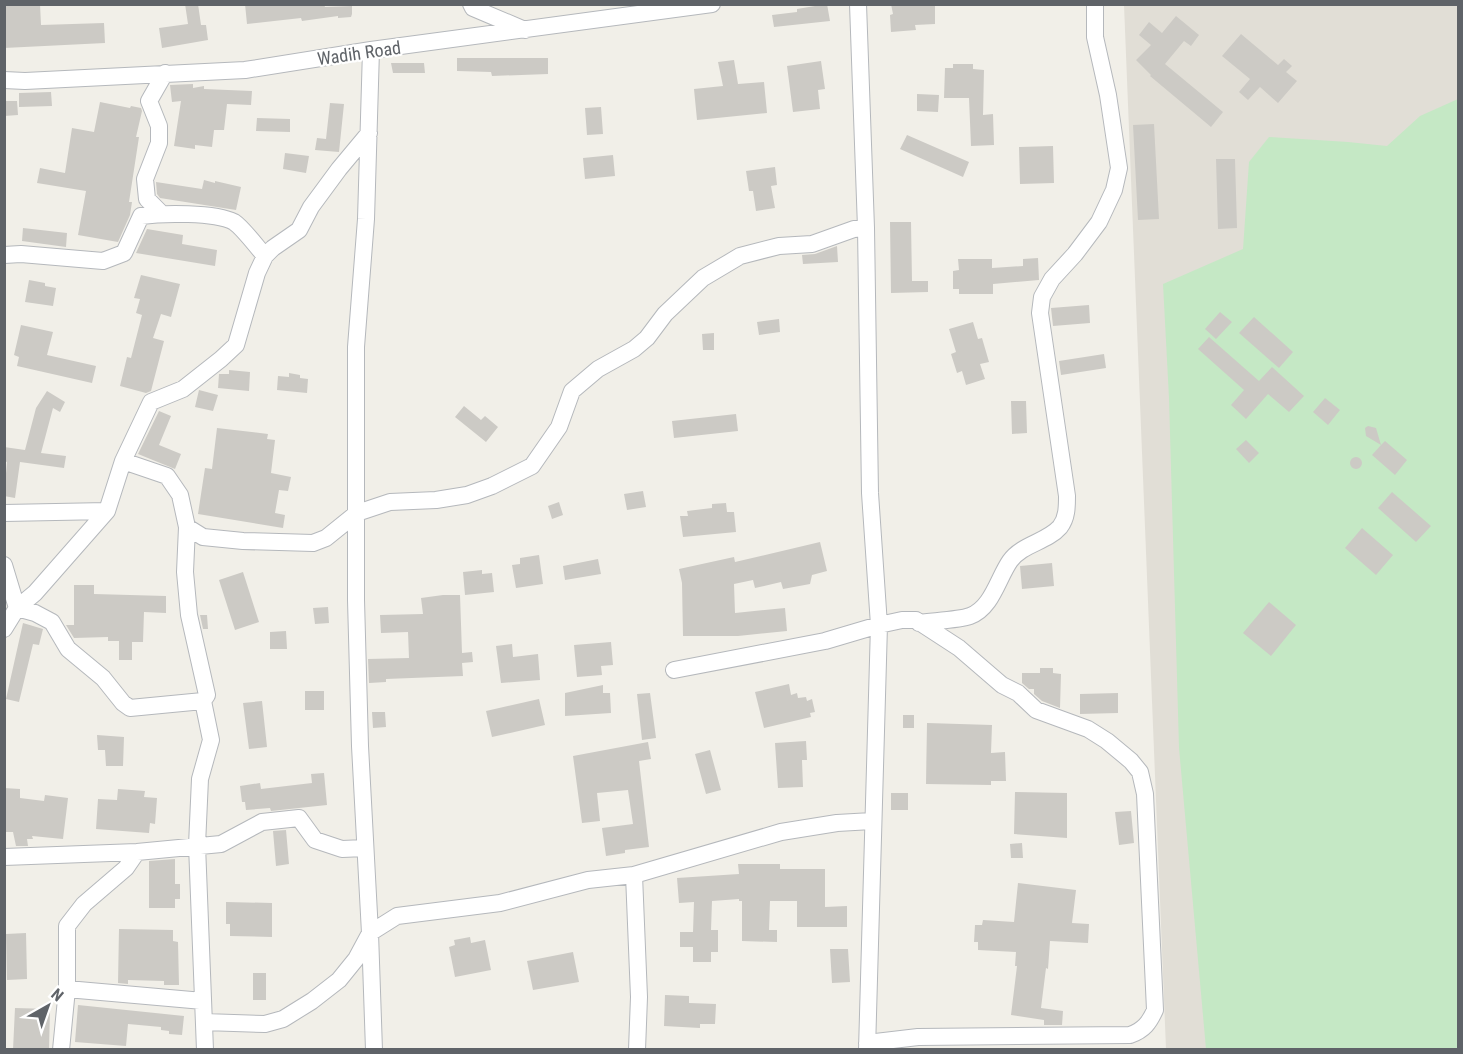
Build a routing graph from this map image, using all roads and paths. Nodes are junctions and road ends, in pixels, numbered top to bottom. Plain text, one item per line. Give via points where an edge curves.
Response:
1 (471, 4) edge
2 (712, 4) edge
3 (858, 4) edge
4 (1095, 4) edge
5 (525, 30) junction
6 (371, 50) junction
7 (165, 73) junction
8 (4, 80) edge
9 (369, 133) junction
10 (162, 213) junction
11 (866, 228) junction
12 (4, 255) edge
13 (265, 256) junction
14 (123, 461) junction
15 (107, 511) junction
16 (4, 513) edge
17 (357, 513) junction
18 (187, 527) junction
19 (4, 565) edge
20 (17, 609) junction
21 (919, 623) junction
22 (879, 625) junction
23 (4, 629) edge
24 (674, 670) dead end
25 (203, 701) junction
26 (872, 821) junction
27 (197, 845) junction
28 (365, 848) junction
29 (137, 852) junction
30 (4, 857) edge
31 (634, 875) junction
32 (370, 933) junction
33 (67, 989) junction
34 (203, 1001) junction
35 (204, 1022) junction
36 (867, 1046) edge
37 (61, 1050) edge
38 (205, 1050) edge
39 (374, 1050) edge
40 (637, 1050) edge

1 - 5 street
2 - 5 street, Wadih Road
3 - 11 street
4 - 21 street via 1095,37 1119,168 1099,222 1052,279 1042,297 1040,313 1066,485 1066,517 1059,528 1012,558 991,598 980,609 970,616
5 - 6 street, Wadih Road
6 - 7 street, Wadih Road via 245,70
6 - 9 street
7 - 8 street, Wadih Road
7 - 10 street via 149,101 159,126 159,143 145,179 147,199
9 - 13 street via 311,207 299,230
9 - 17 street via 356,347
10 - 12 street via 141,216 124,253 103,261
10 - 13 street via 235,222
11 - 17 street via 812,244 779,246 740,256 704,278 664,314 647,338 572,391 559,427 532,466 467,495 390,502
11 - 22 street via 870,493
13 - 14 street via 236,345 183,389 151,402
14 - 15 street
14 - 18 street via 167,476 180,495
15 - 16 street
15 - 20 street
17 - 18 street via 326,538 313,543 203,537
17 - 28 street via 356,612
18 - 25 street via 184,572 207,695
19 - 20 street
20 - 23 street
20 - 25 street via 52,622 68,649 103,678 130,708
21 - 22 street via 902,620
21 - 36 street via 959,648 1036,710 1088,729 1107,741 1140,772 1146,794 1155,1010 1141,1031 1130,1035 918,1037
22 - 24 street via 825,641
22 - 26 street
25 - 27 street via 211,740 200,779
26 - 31 street via 781,832
26 - 36 street
27 - 28 street via 221,844 262,822 299,818 315,840 342,849
27 - 29 street
27 - 34 street
28 - 32 street
29 - 30 street
29 - 33 street via 126,868 84,904 67,926
31 - 32 street via 588,880 500,903 397,916
31 - 40 street
32 - 35 street via 339,980 283,1019 265,1024
32 - 39 street
33 - 34 street
33 - 37 street
34 - 35 street
35 - 38 street

